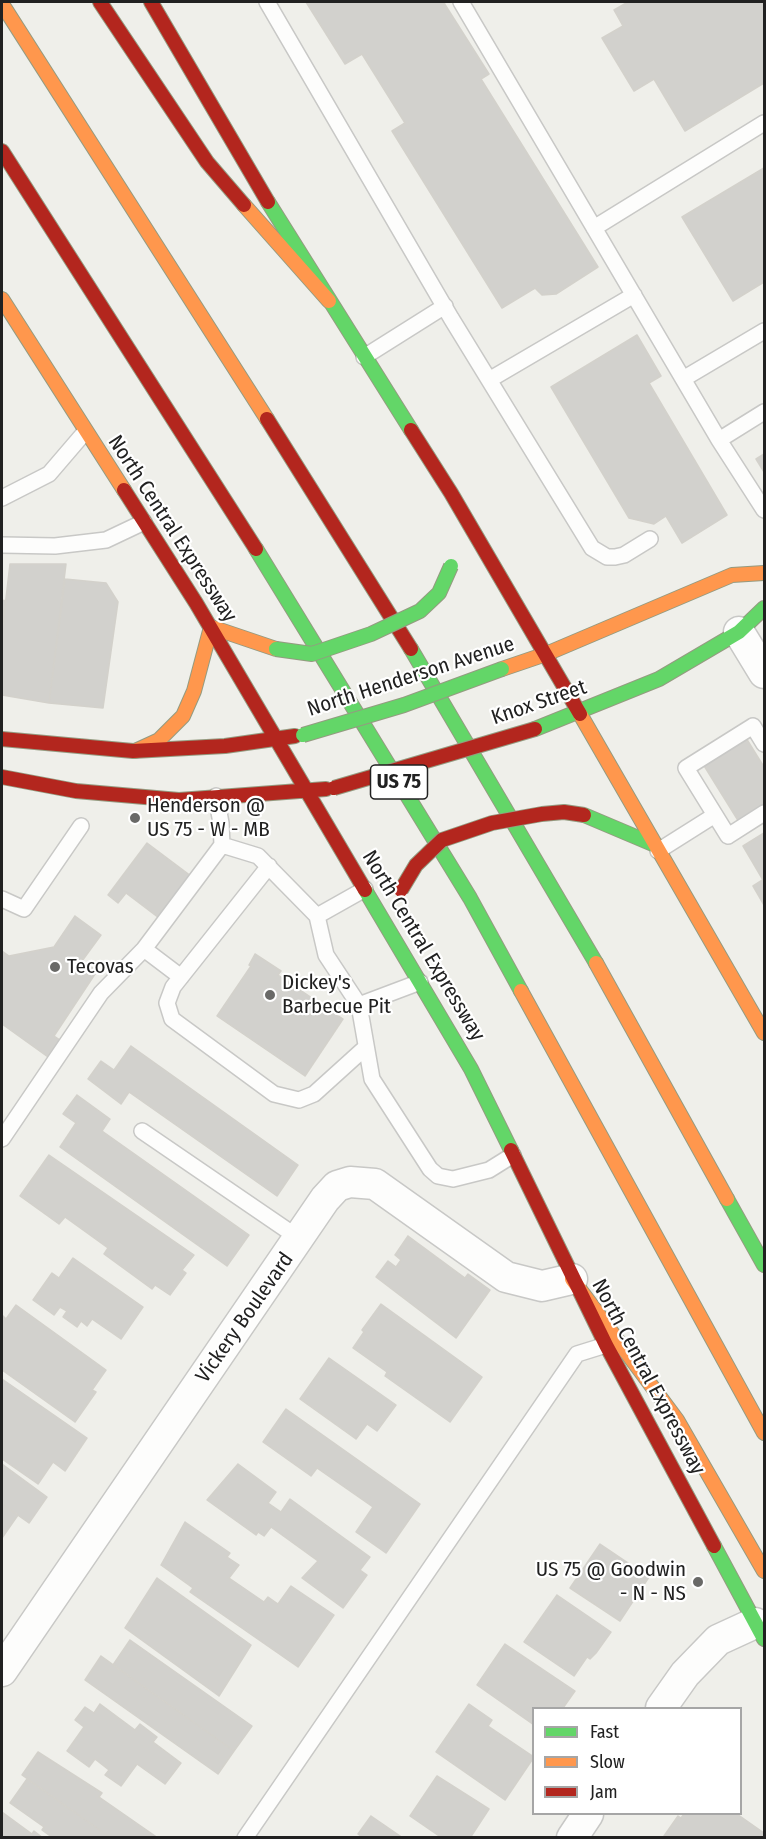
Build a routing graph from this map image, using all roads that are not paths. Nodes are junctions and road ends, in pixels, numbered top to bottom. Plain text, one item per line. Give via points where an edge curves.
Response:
1 (100, 2) edge
2 (151, 2) edge
3 (267, 2) edge
4 (461, 2) edge
5 (2, 4) edge
6 (765, 123) edge
7 (2, 151) edge
8 (594, 228) junction
9 (634, 295) junction
10 (2, 299) edge
11 (329, 301) junction
12 (445, 306) junction
13 (765, 331) edge
14 (364, 357) junction
15 (683, 379) junction
16 (489, 380) junction
17 (765, 412) edge
18 (85, 432) junction
19 (719, 441) junction
20 (451, 493) junction
21 (2, 498) edge
22 (765, 510) edge
23 (144, 522) junction
24 (455, 530) dead end
25 (650, 539) dead end
26 (2, 545) edge
27 (453, 550) dead end
28 (765, 573) edge
29 (765, 608) edge
30 (211, 627) junction
31 (739, 632) junction
32 (546, 654) junction
33 (765, 673) edge
34 (581, 712) junction
35 (2, 739) edge
36 (277, 739) junction
37 (765, 744) edge
38 (133, 751) junction
39 (2, 777) edge
40 (308, 792) junction
41 (216, 796) junction
42 (765, 813) edge
43 (715, 815) junction
44 (81, 826) dead end
45 (222, 845) junction
46 (657, 848) junction
47 (269, 866) junction
48 (365, 889) junction
49 (2, 899) edge
50 (317, 916) junction
51 (398, 945) junction
52 (144, 949) junction
53 (181, 977) junction
54 (420, 982) junction
55 (359, 1005) junction
56 (765, 1033) edge
57 (366, 1047) junction
58 (142, 1131) dead end
59 (2, 1139) edge
60 (513, 1155) junction
61 (300, 1239) junction
62 (765, 1265) edge
63 (572, 1279) junction
64 (606, 1345) junction
65 (765, 1433) edge
66 (765, 1571) edge
67 (760, 1631) edge
68 (2, 1671) edge
69 (662, 1707) edge
70 (587, 1815) edge
71 (245, 1838) edge
72 (572, 1838) edge

1 - 11 main road via 207,162
2 - 11 main road
3 - 12 lane
4 - 8 lane
5 - 62 main road via 359,563 561,901
6 - 8 lane
7 - 65 main road, US 75 via 262,559 470,898
8 - 9 lane
9 - 15 lane
9 - 16 lane
10 - 18 main road, North Central Expressway
11 - 14 main road
12 - 14 lane
12 - 16 lane
13 - 15 lane
14 - 20 main road
15 - 19 lane
16 - 25 lane via 592,548 615,557
17 - 19 lane
18 - 21 lane via 49,474
18 - 23 main road, North Central Expressway
19 - 22 lane
20 - 24 main road
20 - 32 main road
23 - 26 lane via 106,540 56,546
23 - 30 main road, North Central Expressway
27 - 30 main road, bridge via 451,566 439,593 420,611 371,634 312,654 276,649
28 - 32 main road, Knox Street via 732,575
29 - 31 main road, Knox Street
30 - 36 main road, North Central Expressway
30 - 38 main road via 183,716 159,740
31 - 33 street
31 - 34 main road, Knox Street via 659,679
32 - 34 main road
32 - 36 main road, North Henderson Avenue, bridge via 404,705
34 - 40 main road, Knox Street, bridge via 536,729 334,788
34 - 46 main road
35 - 38 main road, North Henderson Avenue
36 - 38 main road, North Henderson Avenue
36 - 40 main road, North Central Expressway
37 - 43 lane via 753,726 686,768
39 - 41 main road via 87,792 179,800
40 - 41 main road
40 - 48 main road, North Central Expressway
41 - 45 lane
42 - 43 lane via 728,836
43 - 46 lane
44 - 49 lane via 24,909
45 - 47 lane via 258,856
45 - 52 lane
46 - 51 main road, bridge via 584,815 564,812 492,823 442,840 416,865 397,901
46 - 56 main road
47 - 50 lane
47 - 53 lane
48 - 50 lane
48 - 51 main road, North Central Expressway
50 - 55 lane via 326,955
51 - 54 main road, North Central Expressway
52 - 53 lane
52 - 59 lane via 101,993
53 - 57 lane via 166,1002 172,1019 274,1094 299,1100 314,1094
54 - 55 lane
54 - 60 main road, North Central Expressway via 471,1069
55 - 57 lane
57 - 60 lane via 372,1079 438,1176 472,1176
58 - 61 lane
60 - 63 main road, North Central Expressway
61 - 63 street, Vickery Boulevard via 338,1186 350,1182 375,1184 506,1277 542,1286
61 - 68 street, Vickery Boulevard
63 - 64 main road, North Central Expressway
63 - 66 main road via 677,1420
64 - 67 main road, North Central Expressway
64 - 71 lane via 577,1354
67 - 69 street via 718,1640 685,1674
70 - 72 street

